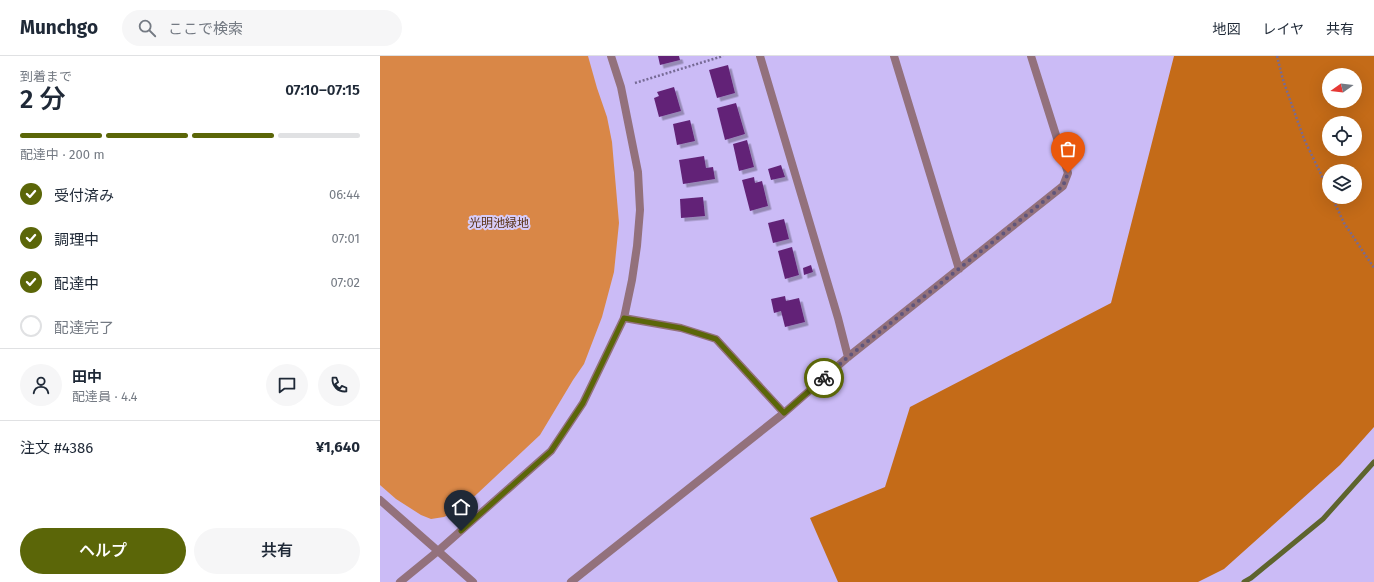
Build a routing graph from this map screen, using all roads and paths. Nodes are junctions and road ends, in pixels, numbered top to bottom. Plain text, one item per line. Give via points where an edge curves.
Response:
1 (611, 56) edge
2 (723, 56) edge
3 (760, 56) edge
4 (894, 56) edge
5 (1031, 56) edge
6 (1277, 56) edge
7 (635, 83) dead end
8 (1322, 176) edge
9 (1335, 204) edge
10 (1374, 268) edge
11 (959, 269) junction
12 (624, 318) junction
13 (848, 357) junction
14 (784, 413) junction
15 (380, 500) edge
16 (438, 551) junction
17 (400, 582) edge
18 (473, 582) edge
19 (571, 582) edge

1 - 12 street via 621,87 638,172 640,210 632,280
2 - 7 path
3 - 13 street
4 - 11 street
5 - 11 street via 1068,173 1063,186
6 - 8 path via 1304,139
9 - 10 path via 1344,223
11 - 13 street
12 - 14 street via 681,328 716,339
12 - 16 street via 583,403 551,451
13 - 14 street
14 - 19 street
15 - 16 street
16 - 17 street
16 - 18 street

